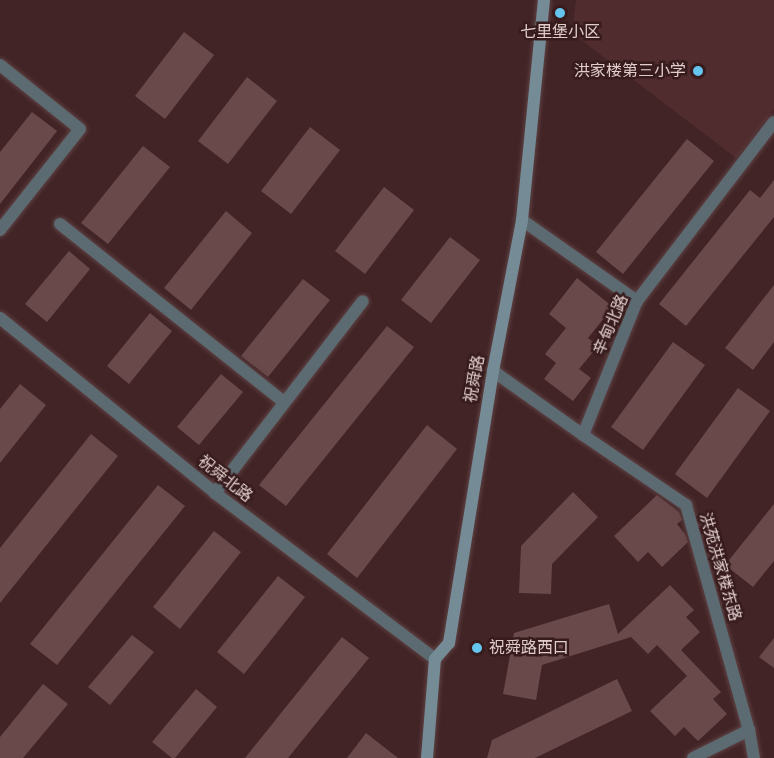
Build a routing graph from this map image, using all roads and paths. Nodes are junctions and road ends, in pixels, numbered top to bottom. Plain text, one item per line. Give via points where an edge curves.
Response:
1 (544, 0) edge
2 (0, 65) edge
3 (774, 122) edge
4 (522, 220) junction
5 (60, 224) dead end
6 (0, 230) edge
7 (363, 301) dead end
8 (638, 301) junction
9 (0, 318) edge
10 (493, 371) junction
11 (284, 402) junction
12 (584, 435) junction
13 (214, 493) junction
14 (435, 659) junction
15 (749, 730) junction
16 (427, 758) edge
17 (693, 758) edge
18 (754, 758) edge

1 - 4 main road, 祝舜路
2 - 6 street via 80,129
3 - 8 street, 辛甸北路
4 - 8 street
4 - 10 main road, 祝舜路
5 - 11 street
7 - 11 street
8 - 12 street, 辛甸北路
9 - 13 street, 祝舜北路
10 - 12 street
10 - 14 main road, 祝舜路 via 448,643
11 - 13 street
12 - 15 street, 洪苑洪家楼东路 via 686,505
13 - 14 street, 祝舜北路
14 - 16 main road, 祝舜路
15 - 17 street
15 - 18 street, 洪苑洪家楼东路

